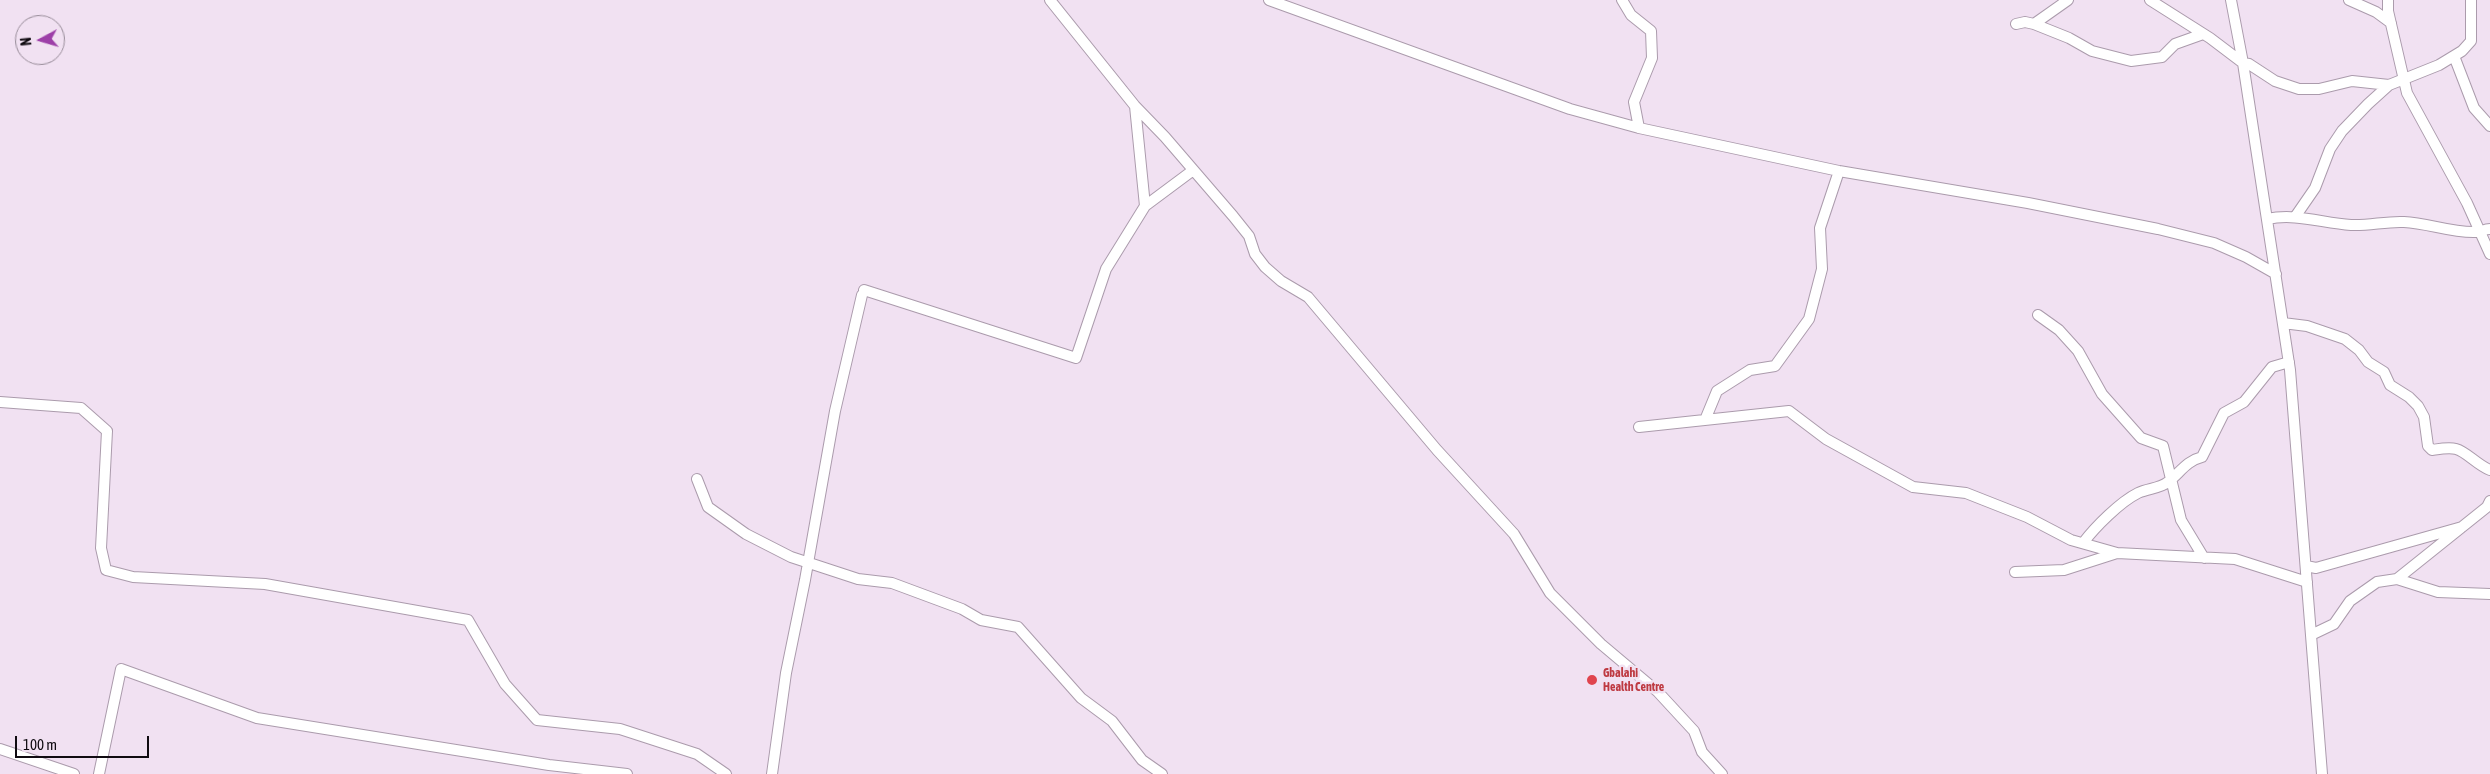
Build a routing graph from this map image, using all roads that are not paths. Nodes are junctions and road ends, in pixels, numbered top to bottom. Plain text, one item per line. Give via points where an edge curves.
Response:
1 (1050, 0) edge
2 (1269, 0) edge
3 (1622, 0) edge
4 (2068, 0) edge
5 (2150, 0) edge
6 (2232, 0) edge
7 (2349, 0) edge
8 (2388, 0) edge
9 (2471, 0) edge
10 (2391, 23) junction
11 (2016, 24) dead end
12 (2034, 24) junction
13 (2203, 34) junction
14 (2454, 56) junction
15 (2243, 63) junction
16 (2405, 79) junction
17 (2389, 85) junction
18 (1135, 106) junction
19 (2490, 126) edge
20 (1639, 128) junction
21 (1192, 171) junction
22 (1839, 171) junction
23 (1145, 206) junction
24 (2295, 217) junction
25 (2267, 219) junction
26 (2490, 229) edge
27 (2478, 232) junction
28 (2490, 254) edge
29 (2276, 274) junction
30 (2038, 316) dead end
31 (2283, 323) junction
32 (2289, 362) junction
33 (0, 402) edge
34 (1704, 420) junction
35 (1639, 427) dead end
36 (2490, 470) edge
37 (697, 479) dead end
38 (2170, 481) junction
39 (2490, 501) edge
40 (2462, 527) junction
41 (2084, 543) junction
42 (2117, 553) junction
43 (2204, 558) junction
44 (808, 562) junction
45 (2306, 566) junction
46 (2015, 572) dead end
47 (2397, 579) junction
48 (2307, 582) junction
49 (2490, 594) edge
50 (2311, 635) junction
51 (0, 749) edge
52 (548, 769) edge
53 (74, 774) edge
54 (99, 774) edge
55 (627, 774) edge
56 (726, 774) edge
57 (772, 774) edge
58 (1162, 774) edge
59 (1722, 774) edge
60 (2322, 774) edge

1 - 18 street
2 - 20 street via 1528,96
3 - 20 street via 1631,15 1650,31 1652,58 1634,102
4 - 12 street
5 - 13 street
6 - 15 street
7 - 10 street
8 - 10 street
9 - 14 street via 2471,41
10 - 16 street
11 - 12 street
12 - 13 street via 2092,51 2131,61 2162,56 2175,44
13 - 15 street
14 - 16 street
14 - 19 street via 2474,108
15 - 17 street via 2275,81 2299,89 2320,89 2352,81
15 - 25 street
16 - 17 street
16 - 27 street via 2407,93 2466,203
17 - 24 street via 2342,131 2326,157 2316,188
18 - 21 street
18 - 23 street
20 - 22 street
21 - 23 street
21 - 59 street via 1249,236 1255,254 1265,267 1280,282 1308,298 1437,450 1514,534 1550,593 1601,644 1658,692 1694,731 1702,752
22 - 29 street via 2158,228 2214,243
22 - 34 street via 1820,228 1822,269 1809,319 1775,366 1750,370 1717,391
23 - 44 street via 1106,269 1076,358 863,292 835,411
24 - 25 street
24 - 27 street via 2348,225 2404,222
25 - 29 street
26 - 27 street
27 - 28 street
29 - 31 street
30 - 38 street via 2059,330 2078,351 2102,394 2141,438 2163,446
31 - 32 street
31 - 36 street via 2307,326 2345,339 2368,362 2384,372 2390,385 2418,406 2424,417 2428,446 2432,450 2454,448
32 - 38 street via 2272,367 2244,402 2224,413 2202,457 2192,460
32 - 45 street
33 - 56 street via 81,408 107,431 101,548 106,570 133,577 265,584 468,620 505,684 537,720 620,729 697,754
34 - 35 street
34 - 41 street via 1789,411 1826,439 1913,487 1966,493
37 - 44 street via 708,507 746,534
38 - 41 street via 2139,493 2122,504 2091,532
38 - 43 street via 2181,520
39 - 40 street
40 - 45 street via 2316,568
40 - 47 street
41 - 42 street
42 - 43 street
42 - 46 street via 2064,570
43 - 48 street via 2235,559
44 - 57 street via 786,673
44 - 58 street via 858,579 892,583 962,609 981,620 1018,627 1081,698 1112,721 1142,760
45 - 48 street
47 - 49 street via 2438,592
47 - 50 street via 2377,582 2350,601 2334,624
48 - 50 street
50 - 60 street
51 - 53 street
52 - 54 street via 257,718 121,669
52 - 55 street

